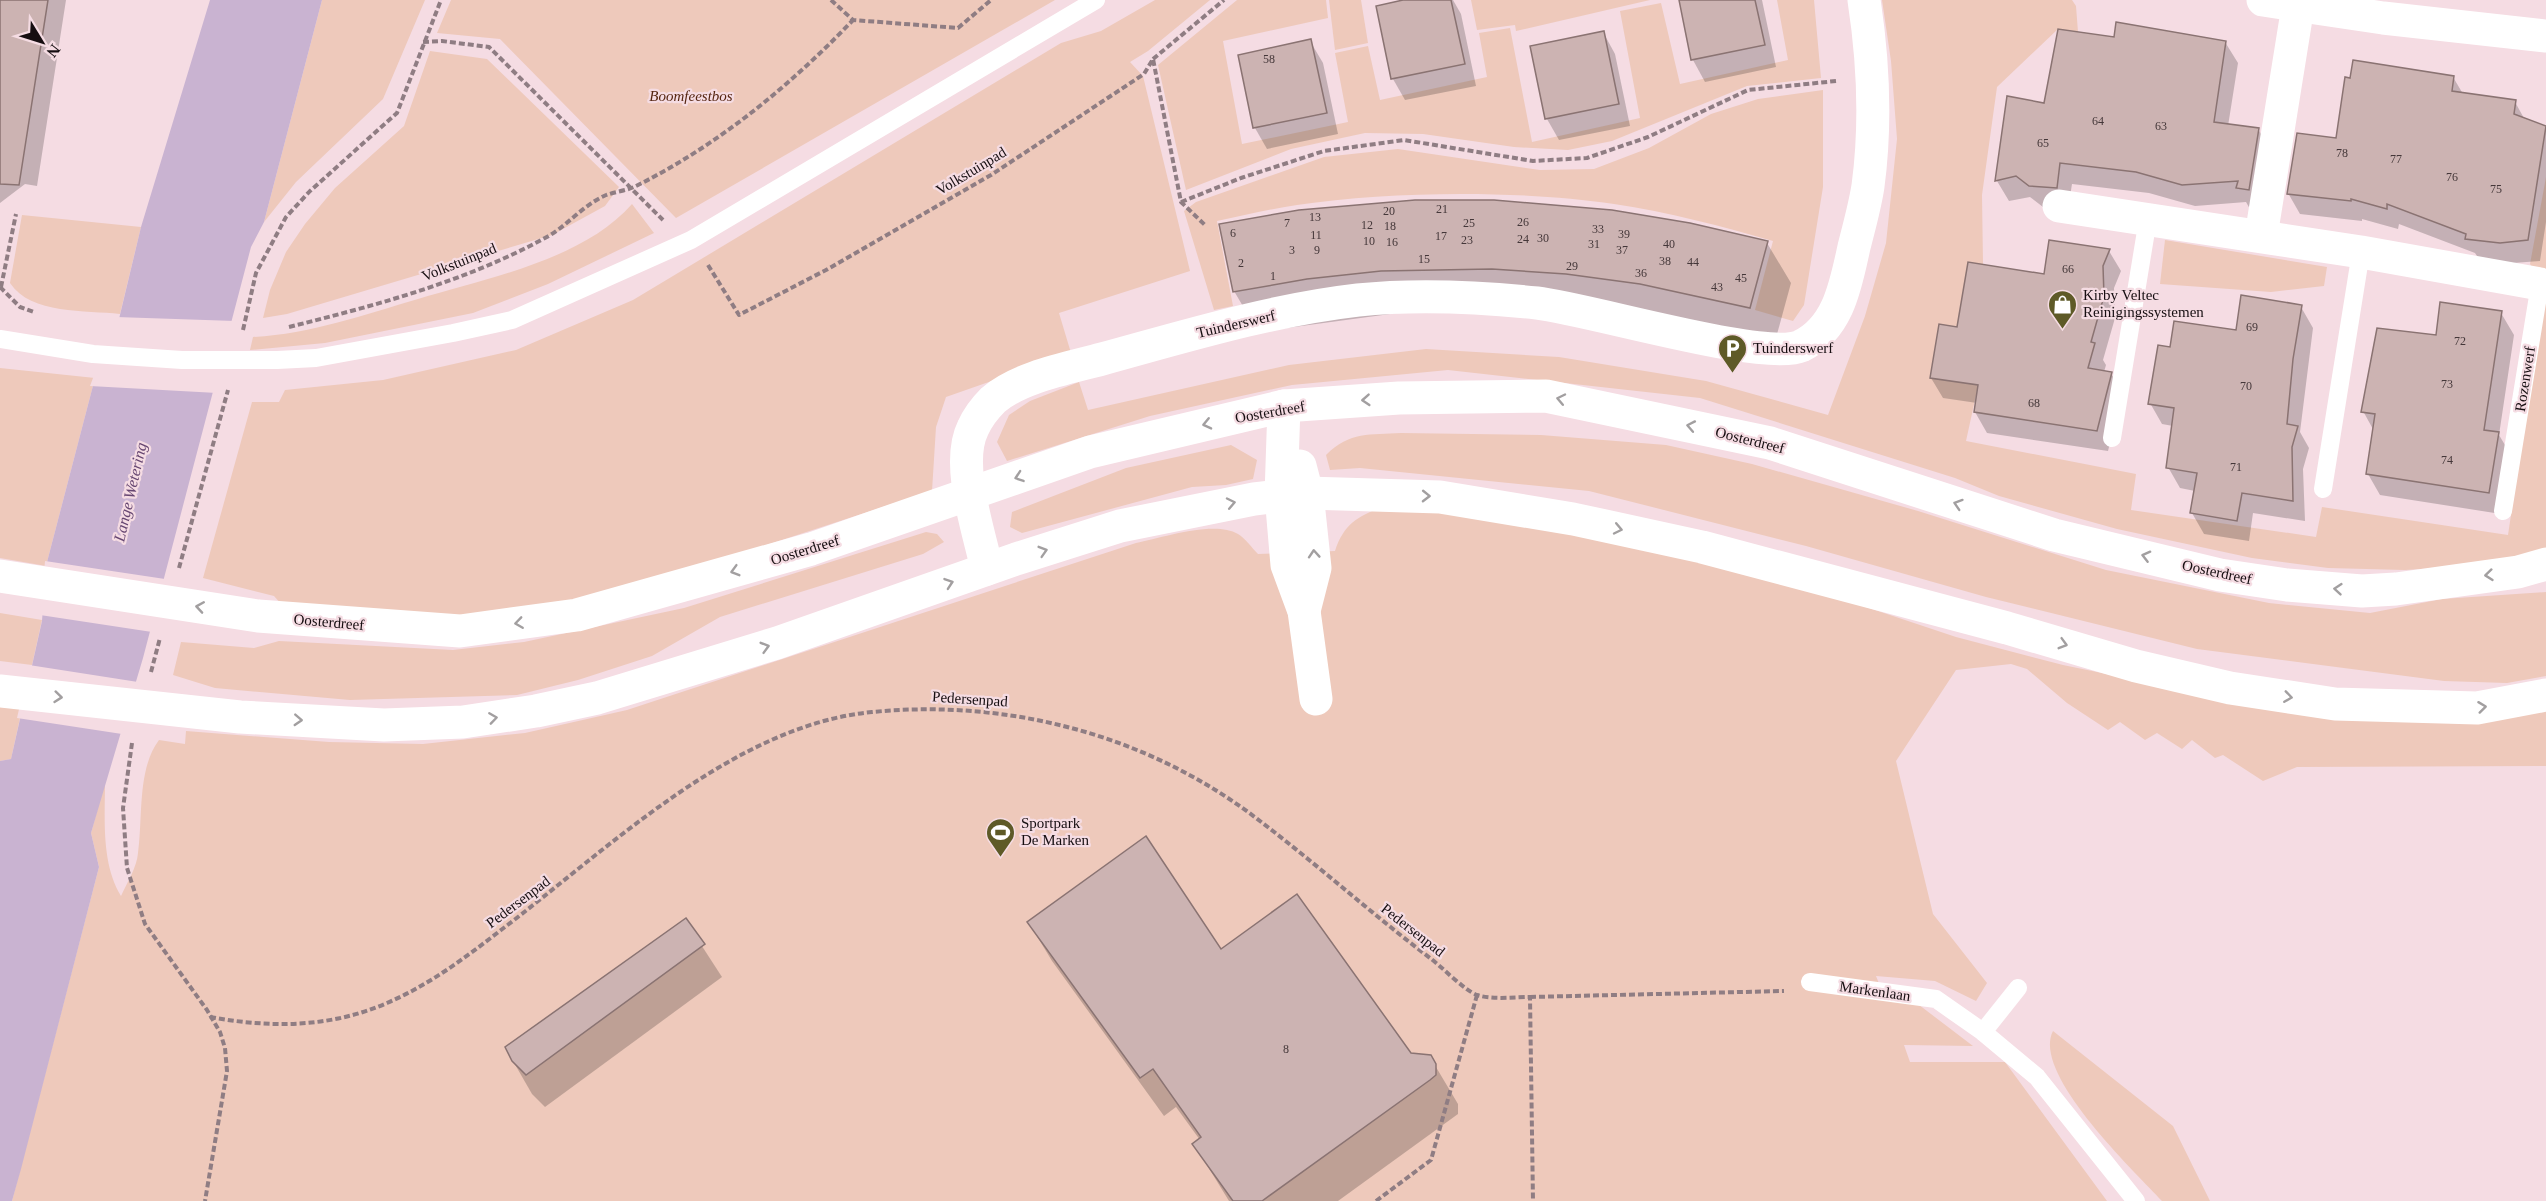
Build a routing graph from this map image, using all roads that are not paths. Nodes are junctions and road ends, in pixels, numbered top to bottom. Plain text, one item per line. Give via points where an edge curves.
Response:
1 (1096, 0) edge
2 (1864, 0) edge
3 (2263, 0) edge
4 (2298, 6) junction
5 (2546, 36) edge
6 (2059, 206) dead end
7 (2148, 219) junction
8 (2261, 236) junction
9 (2361, 252) junction
10 (2540, 284) joint
11 (0, 339) edge
12 (1284, 406) junction
13 (2112, 438) dead end
14 (2323, 489) dead end
15 (972, 494) junction
16 (1294, 494) junction
17 (2503, 511) dead end
18 (2546, 564) edge
19 (987, 569) junction
20 (3, 576) edge
21 (0, 691) edge
22 (2546, 695) edge
23 (1316, 699) dead end
24 (1810, 982) road end
25 (2018, 988) dead end
26 (1983, 1032) junction
27 (2136, 1201) edge

1 - 11 lane via 691,240 512,320 316,358 277,360 182,360 93,354
2 - 15 main road, Tuinderswerf via 1872,133 1868,187 1842,299 1823,329 1801,346 1781,350 1738,345 1537,303 1453,298 1359,300 1295,311 1189,335 1034,378 994,399 974,425 967,444
3 - 4 main road
4 - 5 main road
4 - 8 main road
6 - 7 main road, Rozenwerf
7 - 8 main road, Rozenwerf
7 - 13 lane
8 - 9 main road, Rozenwerf
9 - 10 main road, Rozenwerf
9 - 14 lane
10 - 17 lane, Rozenwerf
12 -> 15 main road, Oosterdreef via 1090,452
12 - 16 main road
18 -> 12 main road, Oosterdreef via 2518,572 2396,589 2362,591 2287,585 2220,574 2054,535 1751,439 1546,396 1399,398
15 - 19 main road, Tuinderswerf
15 -> 20 main road, Oosterdreef via 811,549 577,615 460,631 258,616
19 -> 16 main road via 1120,526
16 -> 22 main road via 1440,496 1573,519 1702,547 2230,688 2335,704 2477,708
16 - 23 main road via 1287,565 1304,611
21 -> 19 main road via 240,717 384,725 463,722 597,698 777,644
24 - 26 lane, Markenlaan via 1936,999
25 - 26 lane
26 - 27 lane, Markenlaan via 2037,1077

